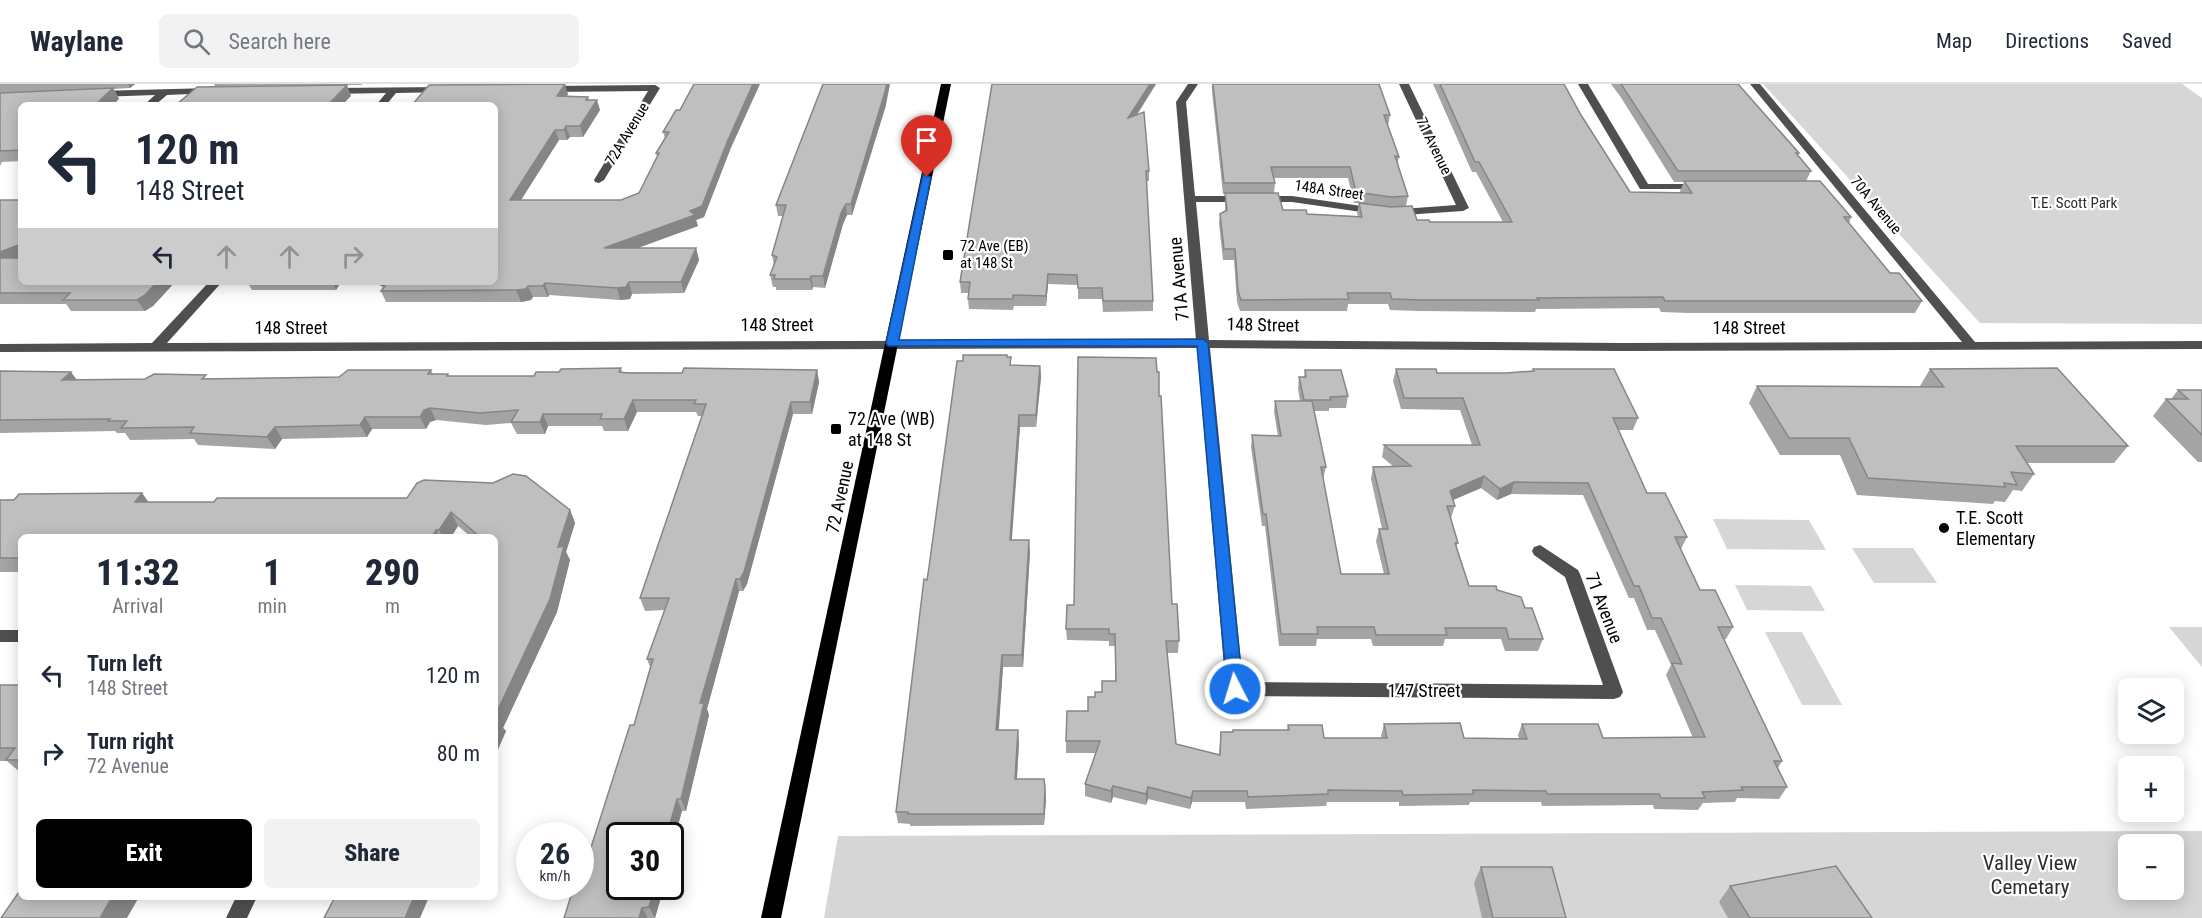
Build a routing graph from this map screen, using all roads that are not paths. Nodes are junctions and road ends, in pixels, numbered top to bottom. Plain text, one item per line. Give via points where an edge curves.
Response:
1 (946, 84) edge
2 (1193, 84) edge
3 (1404, 84) edge
4 (1583, 84) edge
5 (1756, 84) edge
6 (536, 89) edge
7 (394, 90) junction
8 (453, 90) edge
9 (222, 91) edge
10 (325, 91) edge
11 (165, 92) junction
12 (82, 95) edge
13 (153, 102) edge
14 (384, 102) edge
15 (599, 180) dead end
16 (1713, 187) edge
17 (1190, 199) junction
18 (1463, 208) joint
19 (213, 285) edge
20 (892, 343) junction
21 (1203, 343) junction
22 (2202, 345) edge
23 (1972, 346) junction
24 (156, 347) junction
25 (0, 348) edge
26 (1540, 551) dead end
27 (0, 636) edge
28 (18, 636) edge
29 (1235, 689) joint
30 (1614, 692) joint
31 (245, 900) edge
32 (236, 918) edge
33 (771, 918) edge

1 - 20 main road, 72 Avenue
2 - 17 street, 71A Avenue via 1181,102
3 - 18 street, 71 Avenue
4 - 16 street via 1644,187
5 - 23 street, 70A Avenue via 1836,188
6 - 15 street, 72A Avenue via 655,88
7 - 8 street
7 - 10 street
7 - 14 street
9 - 11 street
11 - 12 street
11 - 13 street
17 - 18 street, 148A Street via 1292,199 1389,213
17 - 21 street, 71A Avenue
19 - 24 street
20 - 21 street, 148 Street
20 - 24 street, 148 Street
20 - 33 main road, 72 Avenue
21 - 23 street, 148 Street
21 - 29 street, 71A Avenue
22 - 23 street, 148 Street
24 - 25 street, 148 Street
26 - 30 street, 71 Avenue via 1572,574
27 - 28 street
29 - 30 street, 147 Street
31 - 32 street

